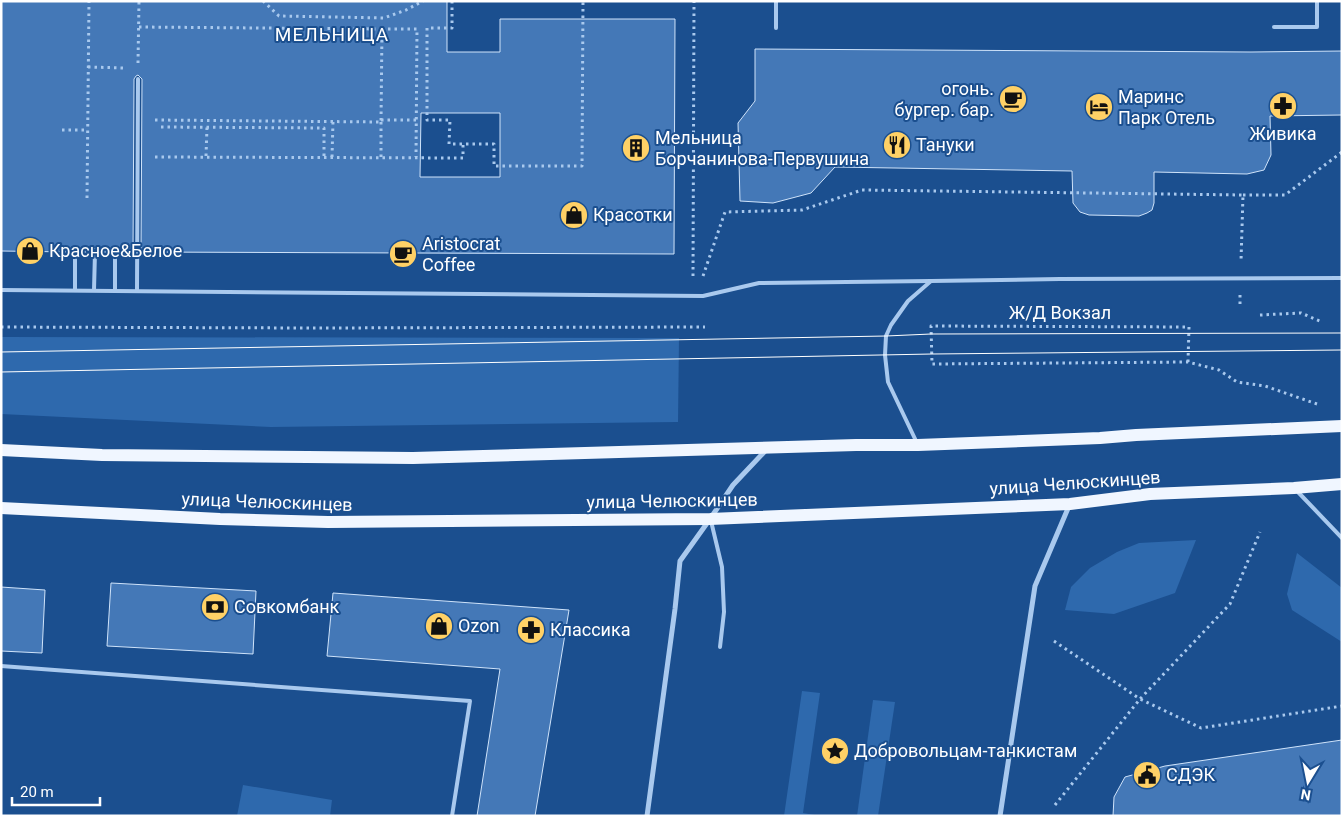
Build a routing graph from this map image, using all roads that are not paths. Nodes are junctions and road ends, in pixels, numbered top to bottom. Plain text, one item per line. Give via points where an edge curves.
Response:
1 (776, 1) edge
2 (1316, 1) edge
3 (1274, 27) dead end
4 (776, 28) dead end
5 (138, 79) road end
6 (75, 252) dead end
7 (94, 252) dead end
8 (115, 252) dead end
9 (1342, 278) edge
10 (930, 281) junction
11 (1, 290) edge
12 (74, 290) junction
13 (94, 290) junction
14 (115, 291) junction
15 (136, 291) junction
16 (1342, 426) edge
17 (918, 445) junction
18 (769, 447) junction
19 (1, 450) edge
20 (1342, 484) edge
21 (1294, 488) junction
22 (1070, 504) junction
23 (1, 508) edge
24 (710, 519) junction
25 (1342, 538) edge
26 (720, 647) dead end
27 (1, 666) edge
28 (452, 816) edge
29 (646, 816) edge
30 (1000, 816) edge

1 - 4 lane
2 - 3 lane via 1316,27
5 - 15 lane
6 - 12 lane
7 - 13 lane
8 - 14 lane
9 - 10 lane
10 - 15 lane via 759,283 703,296
10 - 17 lane via 908,301 886,336 888,382
11 - 12 lane
12 - 13 lane
13 - 14 lane
14 - 15 lane
16 - 17 main road
17 - 18 main road
18 - 19 main road via 413,458 102,455
18 - 24 street via 733,485
20 - 21 main road, улица Челюскинцев
21 - 22 main road, улица Челюскинцев via 1150,494
21 - 25 lane
22 - 24 main road, улица Челюскинцев
22 - 30 street via 1035,586
23 - 24 main road, улица Челюскинцев via 328,522
24 - 26 lane via 722,567 724,612
24 - 29 street via 680,560
27 - 28 lane via 470,701

